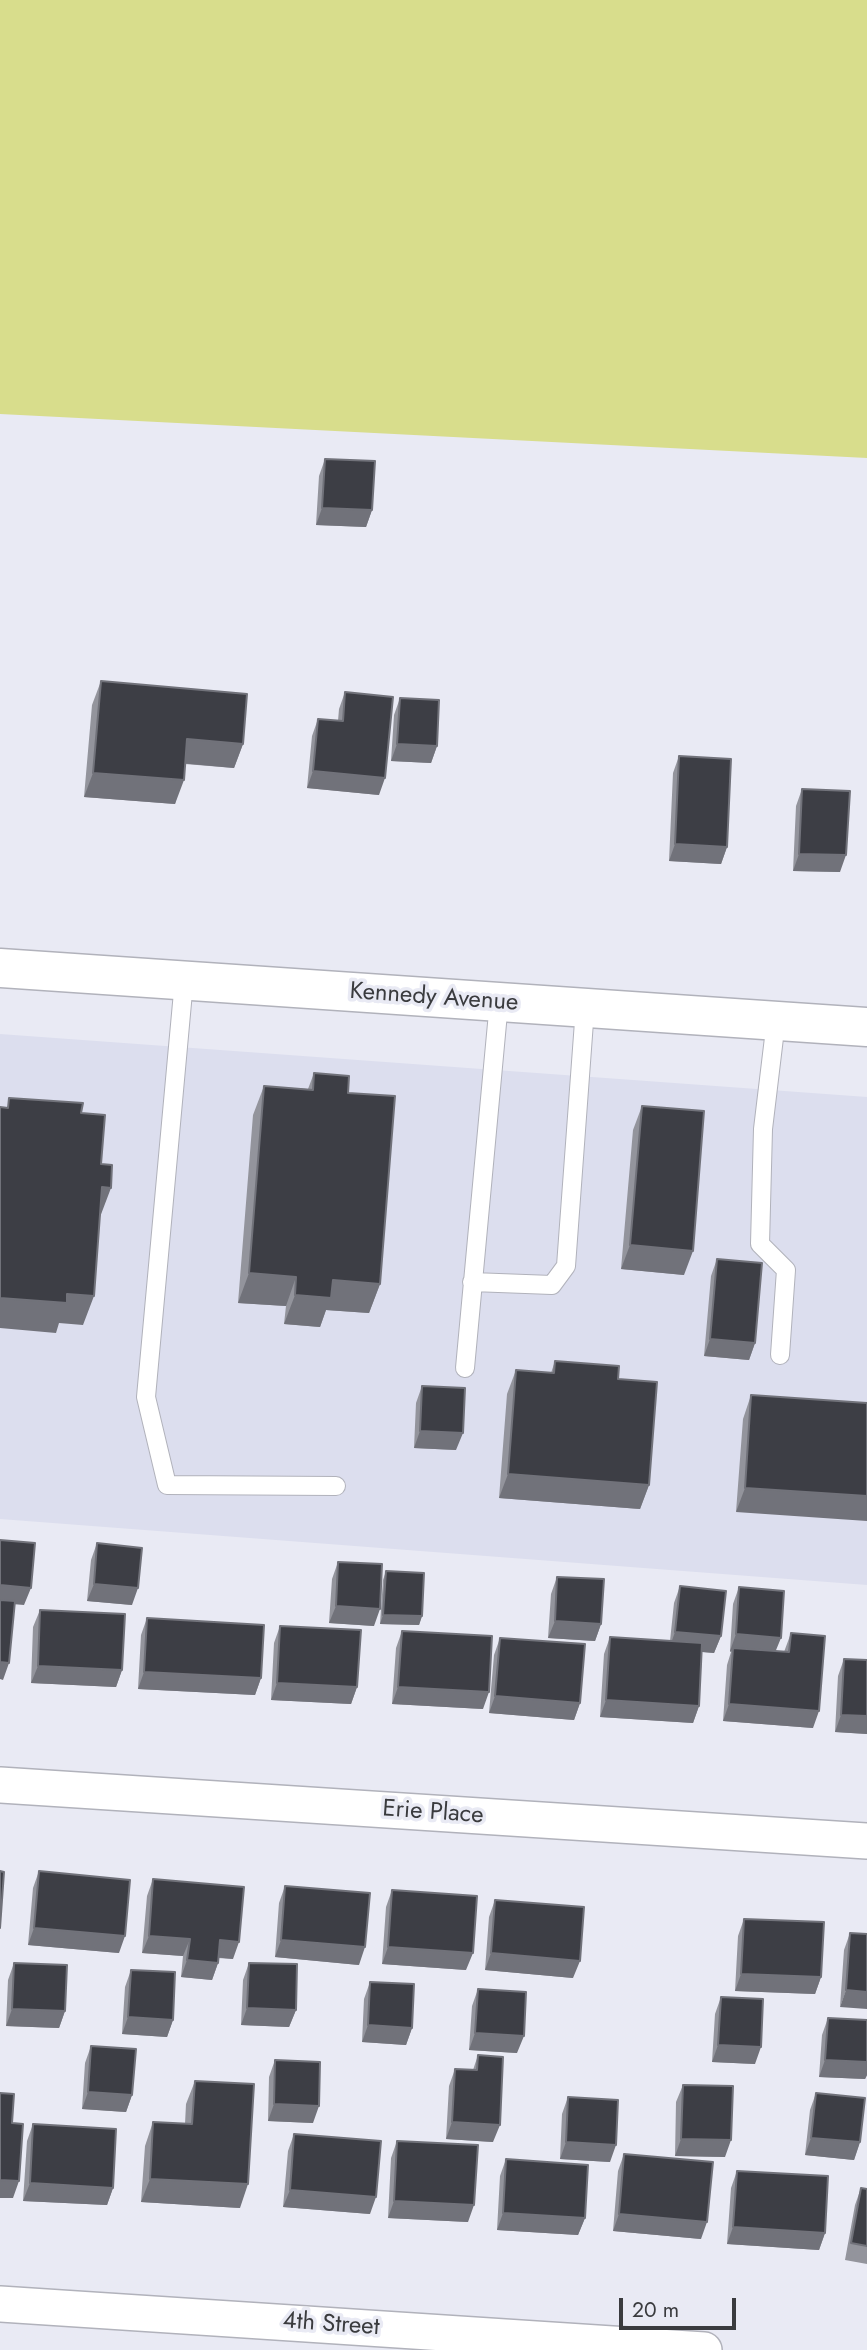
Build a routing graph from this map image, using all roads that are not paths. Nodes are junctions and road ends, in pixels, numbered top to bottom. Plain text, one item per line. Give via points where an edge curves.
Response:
1 (0, 968) edge
2 (184, 981) junction
3 (499, 1002) junction
4 (584, 1008) junction
5 (776, 1021) junction
6 (867, 1027) edge
7 (472, 1282) junction
8 (780, 1355) dead end
9 (465, 1368) dead end
10 (336, 1486) dead end
11 (0, 1785) edge
12 (867, 1841) edge
13 (0, 2304) edge
14 (704, 2350) edge

1 - 2 street, Kennedy Avenue
2 - 3 street, Kennedy Avenue
2 - 10 lane via 146,1397 167,1485
3 - 4 street, Kennedy Avenue
3 - 7 lane
4 - 5 street, Kennedy Avenue
4 - 7 lane via 566,1266 552,1285
5 - 6 street, Kennedy Avenue
5 - 8 lane via 763,1129 760,1244 786,1270
7 - 9 lane
11 - 12 street, Erie Place
13 - 14 street, 4th Street

